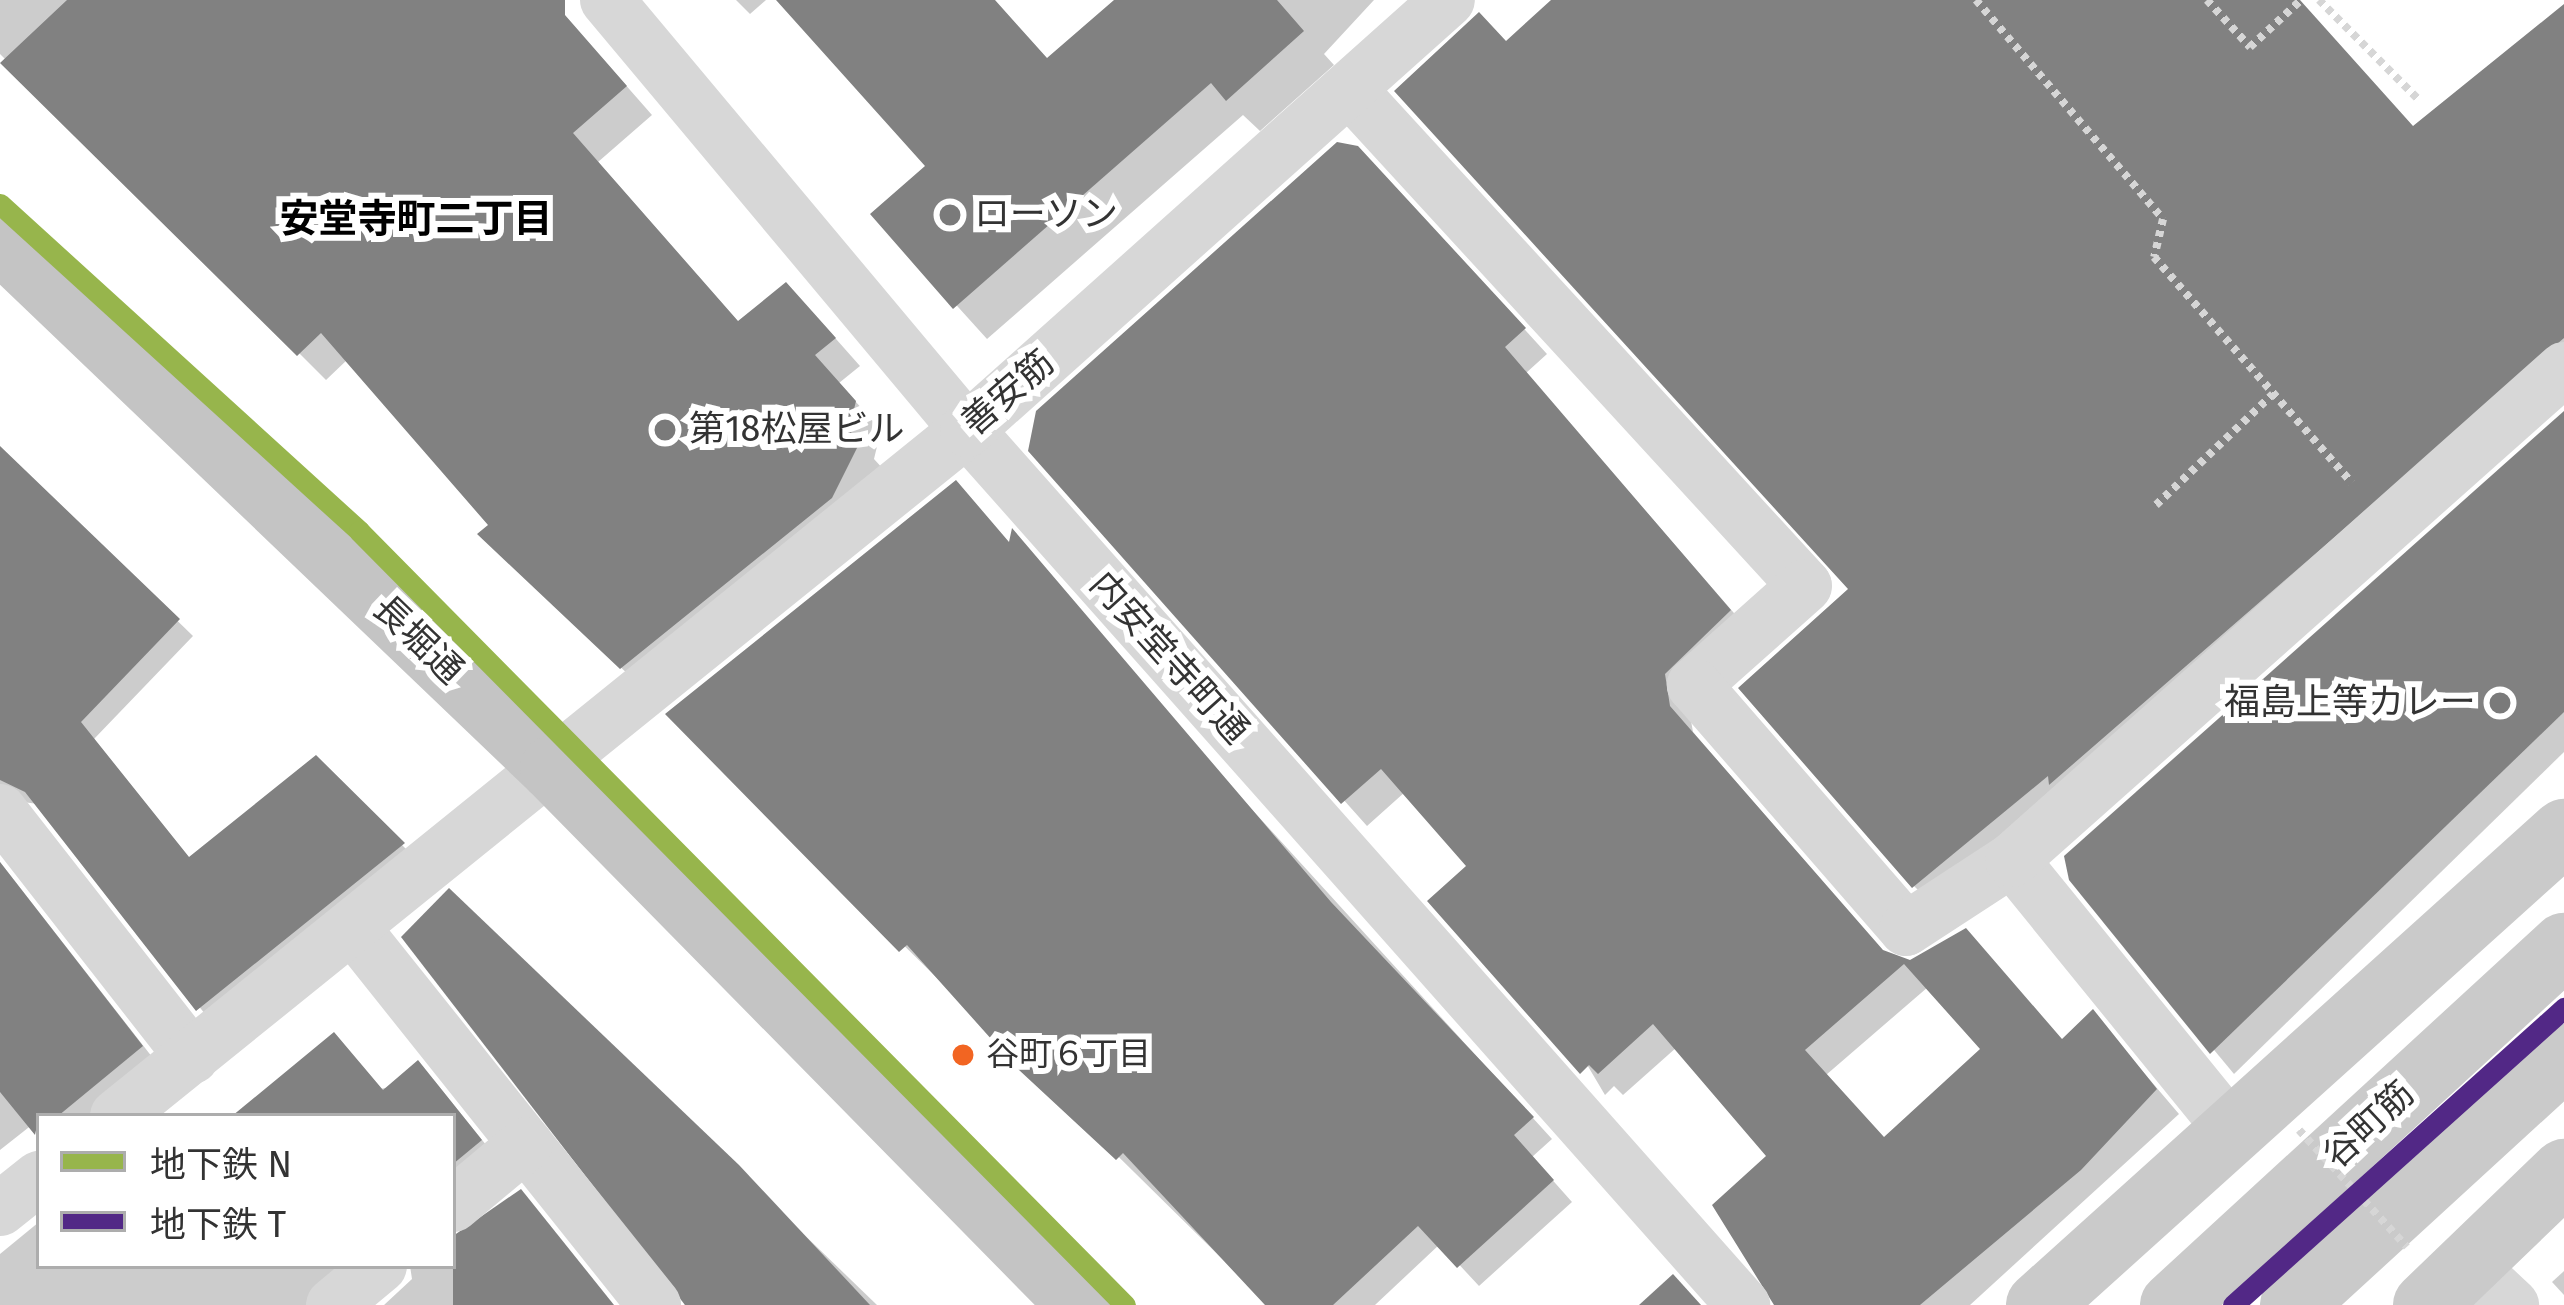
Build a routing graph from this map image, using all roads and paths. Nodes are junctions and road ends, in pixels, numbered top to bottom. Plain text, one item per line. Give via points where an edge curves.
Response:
1 (607, 0) edge
2 (1448, 0) edge
3 (1976, 0) edge
4 (2207, 0) edge
5 (2301, 0) edge
6 (2319, 0) edge
7 (1349, 89) junction
8 (2420, 100) dead end
9 (0, 239) edge
10 (2564, 369) edge
11 (2273, 394) junction
12 (967, 430) junction
13 (2156, 505) dead end
14 (2386, 521) junction
15 (553, 768) junction
16 (0, 811) edge
17 (2564, 832) edge
18 (2012, 860) junction
19 (354, 929) junction
20 (2564, 946) edge
21 (192, 1057) junction
22 (2564, 1057) edge
23 (121, 1113) edge
24 (2229, 1127) junction
25 (2299, 1130) dead end
26 (526, 1144) junction
27 (2564, 1172) edge
28 (36, 1180) edge
29 (456, 1202) edge
30 (0, 1209) edge
31 (376, 1269) edge
32 (2453, 1280) edge
33 (333, 1305) edge
34 (654, 1305) edge
35 (1081, 1305) edge
36 (1743, 1305) edge
37 (2039, 1305) edge
38 (2173, 1305) edge
39 (2293, 1305) edge

1 - 12 street, 内安堂寺町通
2 - 7 street, 善安筋
3 - 11 path via 2163,219 2153,257
4 - 5 path via 2250,47
6 - 8 path
7 - 12 street, 善安筋
7 - 18 street via 1805,586 1694,685 1906,929
9 - 15 highway, 長堀通
10 - 14 street
11 - 13 path
11 - 14 path
12 - 15 street, 善安筋
12 - 36 street, 内安堂寺町通
14 - 18 street
15 - 19 street, 善安筋
15 - 35 highway, 長堀通
16 - 21 street
17 - 24 main road
18 - 24 street
19 - 21 street, 善安筋
19 - 26 street
20 - 38 main road, 谷町筋
21 - 23 street, 善安筋
22 - 39 main road
24 - 37 main road
25 - 32 path, bridge
26 - 29 street
26 - 34 street
27 - 32 main road
28 - 30 street
31 - 33 street

